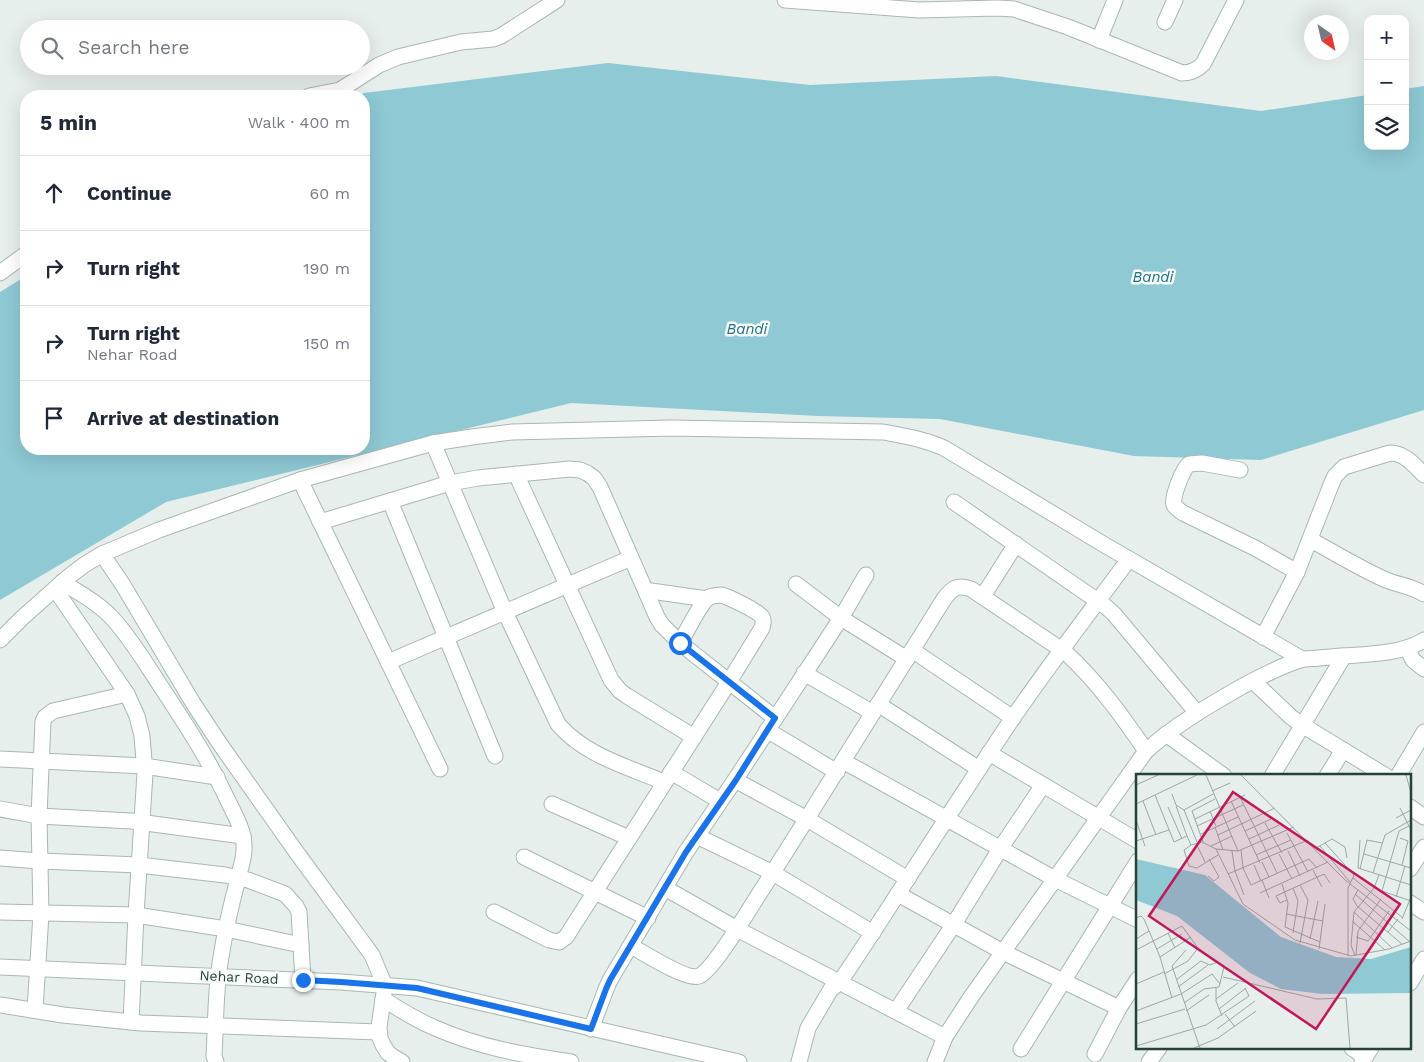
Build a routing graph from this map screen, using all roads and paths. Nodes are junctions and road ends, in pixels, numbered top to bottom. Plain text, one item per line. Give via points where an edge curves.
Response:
1 (557, 0) edge
2 (785, 0) edge
3 (1115, 0) edge
4 (1175, 0) edge
5 (1236, 0) edge
6 (841, 2) edge
7 (1014, 4) edge
8 (1165, 22) dead end
9 (1099, 40) junction
10 (370, 71) edge
11 (364, 75) edge
12 (340, 90) edge
13 (20, 258) edge
14 (0, 273) edge
15 (432, 444) junction
16 (1240, 470) dead end
17 (516, 474) junction
18 (1424, 475) edge
19 (300, 480) junction
20 (450, 483) junction
21 (390, 501) junction
22 (954, 502) dead end
23 (320, 522) junction
24 (1310, 540) junction
25 (1016, 544) junction
26 (102, 554) junction
27 (631, 558) junction
28 (1129, 559) junction
29 (1297, 572) junction
30 (866, 575) dead end
31 (796, 584) dead end
32 (59, 585) junction
33 (566, 586) junction
34 (647, 594) junction
35 (1424, 594) edge
36 (983, 596) junction
37 (707, 598) junction
38 (1099, 601) junction
39 (505, 612) junction
40 (841, 618) junction
41 (447, 637) junction
42 (1263, 637) junction
43 (0, 640) edge
44 (1424, 640) edge
45 (680, 643) junction
46 (1407, 648) junction
47 (1062, 649) junction
48 (909, 654) junction
49 (1344, 656) junction
50 (1302, 659) junction
51 (388, 662) junction
52 (1424, 669) edge
53 (804, 673) junction
54 (1254, 681) junction
55 (729, 682) junction
56 (127, 694) junction
57 (876, 709) junction
58 (1198, 713) junction
59 (1013, 718) junction
60 (771, 724) junction
61 (1302, 725) junction
62 (1424, 732) edge
63 (1166, 734) junction
64 (694, 736) junction
65 (1343, 750) junction
66 (1146, 751) junction
67 (989, 753) junction
68 (495, 756) dead end
69 (0, 759) edge
70 (42, 761) junction
71 (144, 766) junction
72 (840, 766) junction
73 (979, 768) junction
74 (440, 769) dead end
75 (1221, 774) edge
76 (1273, 774) edge
77 (1328, 774) edge
78 (1383, 774) edge
79 (1399, 774) edge
80 (217, 777) junction
81 (668, 777) junction
82 (736, 780) junction
83 (1043, 785) junction
84 (720, 801) junction
85 (552, 804) dead end
86 (0, 809) edge
87 (1412, 809) edge
88 (39, 816) junction
89 (1424, 817) edge
90 (1098, 818) junction
91 (807, 819) junction
92 (946, 819) junction
93 (142, 823) junction
94 (243, 836) junction
95 (697, 836) junction
96 (629, 838) junction
97 (1136, 840) edge
98 (1424, 847) edge
99 (1000, 849) junction
100 (524, 857) dead end
101 (0, 858) edge
102 (40, 861) junction
103 (1136, 864) edge
104 (139, 865) junction
105 (1412, 866) edge
106 (773, 873) junction
107 (238, 878) junction
108 (908, 879) junction
109 (1055, 879) junction
110 (665, 888) junction
111 (594, 891) junction
112 (898, 894) junction
113 (1412, 904) edge
114 (1109, 906) junction
115 (0, 912) edge
116 (494, 912) dead end
117 (1424, 912) edge
118 (40, 914) junction
119 (136, 915) junction
120 (648, 918) junction
121 (1136, 919) edge
122 (954, 924) junction
123 (737, 928) junction
124 (226, 929) junction
125 (873, 933) junction
126 (301, 945) junction
127 (631, 946) junction
128 (1004, 952) junction
129 (1424, 959) edge
130 (0, 967) edge
131 (37, 969) junction
132 (133, 973) junction
133 (218, 976) junction
134 (303, 980) junction
135 (1412, 980) edge
136 (1063, 981) junction
137 (1136, 981) edge
138 (840, 982) junction
139 (384, 992) junction
140 (0, 1005) edge
141 (1119, 1008) junction
142 (35, 1010) junction
143 (896, 1011) junction
144 (131, 1022) junction
145 (216, 1026) junction
146 (591, 1029) junction
147 (378, 1032) junction
148 (945, 1037) junction
149 (1021, 1049) dead end
150 (1158, 1050) edge
151 (1095, 1054) dead end
152 (715, 1060) edge
153 (216, 1062) edge
154 (402, 1062) edge
155 (571, 1062) edge
156 (739, 1062) edge
157 (799, 1062) edge
158 (935, 1062) edge
159 (1149, 1062) edge

1 - 10 street via 501,36 398,57
2 - 6 street
3 - 9 street
4 - 8 street
5 - 9 street via 1203,64 1188,73
6 - 7 street via 919,10 997,8
7 - 9 street
11 - 12 street
13 - 14 street
15 - 19 street
15 - 20 street
15 - 28 street via 512,432 672,428 883,432 944,448
16 - 29 street via 1202,463 1189,464 1183,470 1174,506
17 - 20 street
17 - 27 street via 570,469 587,472 606,498
17 - 33 street
18 - 24 street via 1406,457 1396,453 1349,464 1335,476
19 - 23 street
19 - 26 street via 159,530
20 - 21 street
20 - 39 street
21 - 23 street
21 - 41 street
22 - 25 street
23 - 51 street
24 - 29 street
24 - 35 street via 1383,579
25 - 36 street
25 - 38 street
26 - 32 street
26 - 139 street via 220,744 372,955
27 - 33 street
27 - 34 street
28 - 38 street
28 - 42 street
29 - 42 street
30 - 40 street
31 - 40 street
32 - 43 street
32 - 56 street
32 - 80 street via 95,603 124,632 192,732
33 - 39 street
33 - 64 street via 615,686
34 - 37 street via 651,591
34 - 45 street via 662,625
36 - 47 street
36 - 48 street via 965,587 953,588
37 - 45 street
37 - 55 street via 719,595 729,598 758,613 764,623
38 - 47 street
38 - 58 street via 1114,614
39 - 41 street
39 - 81 street via 558,724 566,733 590,751
40 - 48 street
40 - 53 street
41 - 51 street
41 - 68 street
42 - 50 street
44 - 46 street
45 - 55 street
46 - 49 street
46 - 52 street via 1412,660
47 - 59 street
47 - 66 street via 1114,706
48 - 57 street
48 - 59 street
49 - 50 street
49 - 61 street
50 - 54 street
51 - 74 street
53 - 57 street
53 - 60 street
54 - 58 street
54 - 61 street
55 - 60 street
55 - 64 street
56 - 70 street via 49,714 43,721
56 - 71 street via 142,736
57 - 72 street
57 - 73 street
58 - 63 street
59 - 67 street
60 - 72 street
60 - 82 street
61 - 65 street
61 - 76 street
62 - 79 street
63 - 66 street
63 - 75 street
64 - 81 street
65 - 77 street
65 - 78 street
66 - 90 street
67 - 73 street
67 - 83 street
69 - 70 street
70 - 71 street
70 - 88 street
71 - 80 street
71 - 93 street
72 - 91 street
72 - 92 street
73 - 92 street
80 - 94 street
81 - 84 street
81 - 96 street
82 - 84 street
82 - 91 street
83 - 90 street
83 - 99 street
84 - 95 street
85 - 96 street
86 - 88 street
87 - 89 street
88 - 93 street
88 - 102 street
90 - 97 street
90 - 109 street
91 - 106 street
91 - 108 street
92 - 99 street
92 - 108 street
93 - 94 street
93 - 104 street
94 - 107 street via 244,854
95 - 106 street
95 - 110 street
96 - 111 street
98 - 105 street
99 - 109 street
99 - 122 street
100 - 111 street
101 - 102 street
102 - 104 street
102 - 118 street
103 - 114 street
104 - 107 street
104 - 119 street
106 - 123 street
106 - 125 street
107 - 124 street
107 - 126 street via 278,891 290,899 299,912
108 - 112 street
109 - 114 street
109 - 128 street
110 - 120 street
110 - 123 street
111 - 116 street via 570,932 559,942
111 - 120 street
112 - 122 street
112 - 125 street
113 - 117 street
114 - 121 street
114 - 136 street
115 - 118 street
118 - 119 street
118 - 131 street
119 - 124 street
119 - 132 street
120 - 127 street
122 - 128 street
122 - 143 street
123 - 127 street via 710,968 696,977 681,974
123 - 138 street
124 - 126 street
124 - 133 street
125 - 138 street
126 - 134 street
127 - 146 street via 606,989
128 - 136 street
128 - 148 street
129 - 135 street
130 - 131 street, Nehar Road
131 - 132 street, Nehar Road
131 - 142 street
132 - 133 street, Nehar Road
132 - 144 street
133 - 134 street, Nehar Road
133 - 145 street
134 - 139 street, Nehar Road via 341,982
136 - 141 street
136 - 149 street
137 - 141 street
138 - 143 street
138 - 157 street via 831,989 808,1028
139 - 146 street, Nehar Road via 417,988
139 - 147 street
139 - 155 street via 431,1026 477,1043
140 - 142 street
141 - 151 street
142 - 144 street
143 - 148 street
144 - 145 street
145 - 147 street
145 - 153 street
146 - 152 street, Nehar Road
147 - 154 street via 388,1053
148 - 158 street
150 - 159 street
152 - 156 street, Nehar Road

